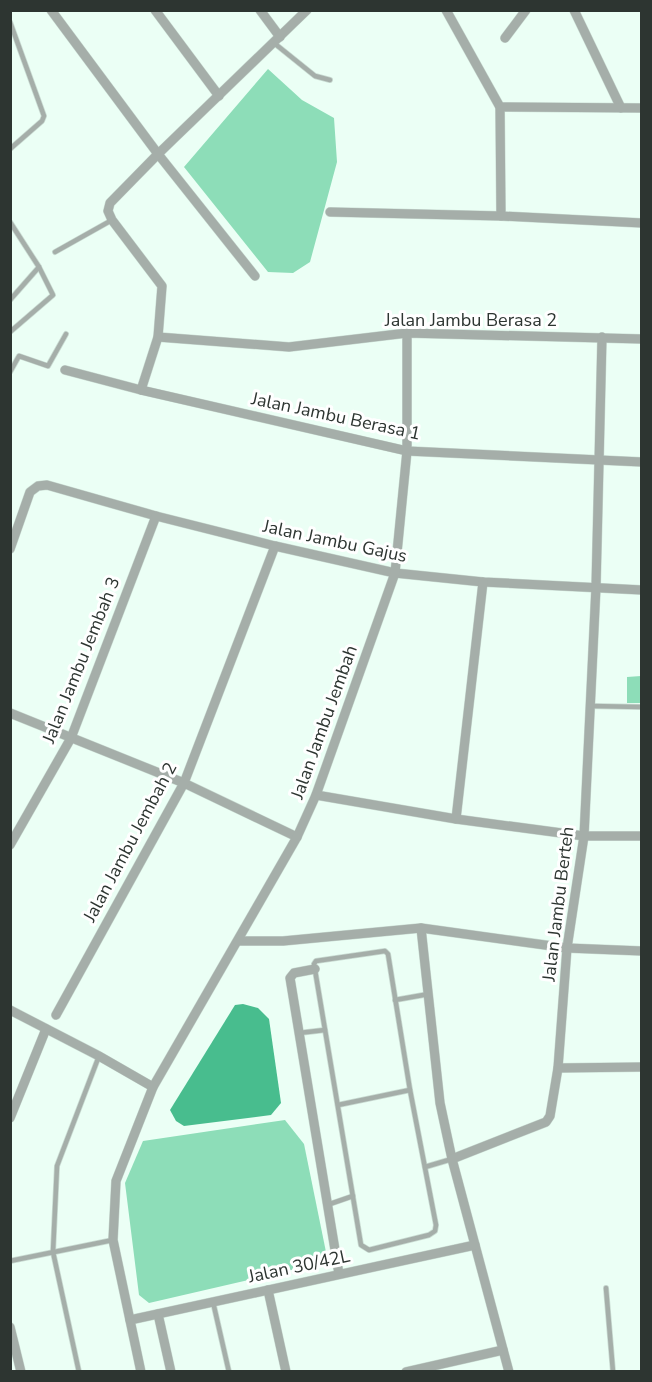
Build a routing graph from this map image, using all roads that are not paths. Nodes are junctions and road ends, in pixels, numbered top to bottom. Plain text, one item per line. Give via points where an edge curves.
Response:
1 (51, 10) edge
2 (155, 10) edge
3 (260, 10) edge
4 (307, 10) edge
5 (446, 10) edge
6 (526, 10) edge
7 (574, 10) edge
8 (10, 22) edge
9 (506, 38) dead end
10 (277, 40) junction
11 (330, 80) dead end
12 (219, 96) junction
13 (500, 106) junction
14 (621, 108) junction
15 (642, 108) edge
16 (10, 148) edge
17 (158, 154) junction
18 (330, 212) dead end
19 (110, 215) junction
20 (501, 216) junction
21 (10, 222) edge
22 (642, 223) edge
23 (55, 252) dead end
24 (39, 267) junction
25 (255, 276) dead end
26 (10, 300) edge
27 (10, 332) edge
28 (407, 333) junction
29 (66, 334) dead end
30 (158, 337) junction
31 (602, 337) junction
32 (642, 339) edge
33 (12, 363) edge
34 (65, 370) dead end
35 (10, 372) edge
36 (141, 390) junction
37 (407, 451) junction
38 (598, 460) junction
39 (642, 462) edge
40 (156, 516) junction
41 (275, 546) junction
42 (10, 549) edge
43 (395, 573) junction
44 (483, 582) junction
45 (596, 587) junction
46 (642, 590) edge
47 (590, 706) junction
48 (642, 707) edge
49 (10, 713) edge
50 (71, 738) junction
51 (184, 783) junction
52 (316, 795) junction
53 (456, 819) junction
54 (585, 836) junction
55 (642, 836) edge
56 (297, 837) junction
57 (10, 845) edge
58 (421, 928) junction
59 (239, 941) junction
60 (567, 948) junction
61 (642, 951) edge
62 (315, 969) junction
63 (429, 994) junction
64 (395, 1000) junction
65 (10, 1010) edge
66 (56, 1015) dead end
67 (46, 1029) junction
68 (325, 1030) junction
69 (299, 1033) junction
70 (99, 1056) junction
71 (642, 1067) edge
72 (558, 1068) junction
73 (153, 1087) junction
74 (410, 1090) junction
75 (338, 1105) junction
76 (10, 1118) edge
77 (452, 1159) junction
78 (425, 1167) junction
79 (353, 1196) junction
80 (327, 1205) junction
81 (113, 1240) junction
82 (475, 1245) junction
83 (53, 1252) junction
84 (10, 1261) edge
85 (339, 1274) junction
86 (606, 1288) dead end
87 (268, 1290) junction
88 (213, 1302) junction
89 (158, 1314) junction
90 (130, 1320) junction
91 (10, 1327) edge
92 (503, 1350) junction
93 (21, 1371) edge
94 (79, 1371) edge
95 (141, 1371) edge
96 (171, 1371) edge
97 (229, 1371) edge
98 (286, 1371) edge
99 (406, 1371) edge
100 (508, 1371) edge
101 (613, 1371) edge

1 - 17 street
2 - 12 street
3 - 10 street
4 - 10 street
5 - 13 street
6 - 9 street
7 - 14 street
8 - 16 lane via 44,116
10 - 11 lane via 315,76
10 - 12 street
12 - 17 street
13 - 14 street
13 - 20 street
14 - 15 street
17 - 19 street via 110,204
17 - 25 street
18 - 20 street
19 - 23 lane
19 - 30 street via 162,286
20 - 22 street
21 - 24 lane
24 - 26 lane
24 - 27 lane via 53,295
28 - 30 street, Jalan Jambu Berasa 2 via 289,346
28 - 31 street, Jalan Jambu Berasa 2
28 - 37 street, Jalan Jambu Jembah
29 - 33 lane via 48,366 19,356
30 - 36 street
31 - 32 street, Jalan Jambu Berasa 2
31 - 38 street, Jalan Jambu Berteh
33 - 35 lane
34 - 36 street, Jalan Jambu Berasa 1
36 - 37 street, Jalan Jambu Berasa 1
37 - 38 street, Jalan Jambu Berasa 1
37 - 43 street, Jalan Jambu Jembah
38 - 39 street, Jalan Jambu Berasa 1
38 - 45 street, Jalan Jambu Berteh
40 - 41 street, Jalan Jambu Gajus
40 - 42 street, Jalan Jambu Gajus via 39,486 30,492
40 - 50 street, Jalan Jambu Jembah 3
41 - 43 street, Jalan Jambu Gajus
41 - 51 street, Jalan Jambu Jembah 2
43 - 44 street, Jalan Jambu Gajus
43 - 52 street, Jalan Jambu Jembah
44 - 45 street, Jalan Jambu Gajus
44 - 53 street
45 - 46 street, Jalan Jambu Gajus
45 - 47 street, Jalan Jambu Berteh
47 - 48 lane
47 - 54 street, Jalan Jambu Berteh
49 - 50 street
50 - 51 street
50 - 57 street, Jalan Jambu Jembah 3
51 - 56 street
51 - 66 street, Jalan Jambu Jembah 2
52 - 53 street
52 - 56 street, Jalan Jambu Jembah
53 - 54 street
54 - 55 street
54 - 60 street, Jalan Jambu Berteh
56 - 59 street, Jalan Jambu Jembah
58 - 59 street via 283,941
58 - 60 street
58 - 63 street
59 - 73 street, Jalan Jambu Jembah
60 - 61 street
60 - 72 street, Jalan Jambu Berteh
62 - 64 lane via 316,961 385,951
62 - 68 lane
62 - 69 street via 294,973 290,978
63 - 64 lane
63 - 77 street via 440,1103
64 - 74 lane
65 - 67 street
67 - 70 street
67 - 76 street
68 - 69 lane
68 - 75 lane
69 - 80 street
70 - 73 street
70 - 83 lane via 57,1166
71 - 72 street
72 - 77 street, Jalan Jambu Berteh via 546,1122
73 - 81 street, Jalan Jambu Jembah via 116,1181
74 - 75 lane
74 - 78 lane
75 - 79 lane
77 - 78 lane
77 - 82 street
78 - 79 lane via 436,1225 429,1235 364,1248
79 - 80 lane
80 - 85 street
81 - 83 lane
81 - 90 street, Jalan Jambu Jembah
82 - 85 street, Jalan 30/42L
82 - 92 street
83 - 84 lane
83 - 94 lane
85 - 87 street, Jalan 30/42L
86 - 101 lane
87 - 88 street, Jalan 30/42L
87 - 98 street
88 - 89 street, Jalan 30/42L
88 - 97 lane
89 - 90 street, Jalan 30/42L
89 - 96 street
90 - 95 street, Jalan Jambu Jembah
91 - 93 street
92 - 99 street
92 - 100 street

